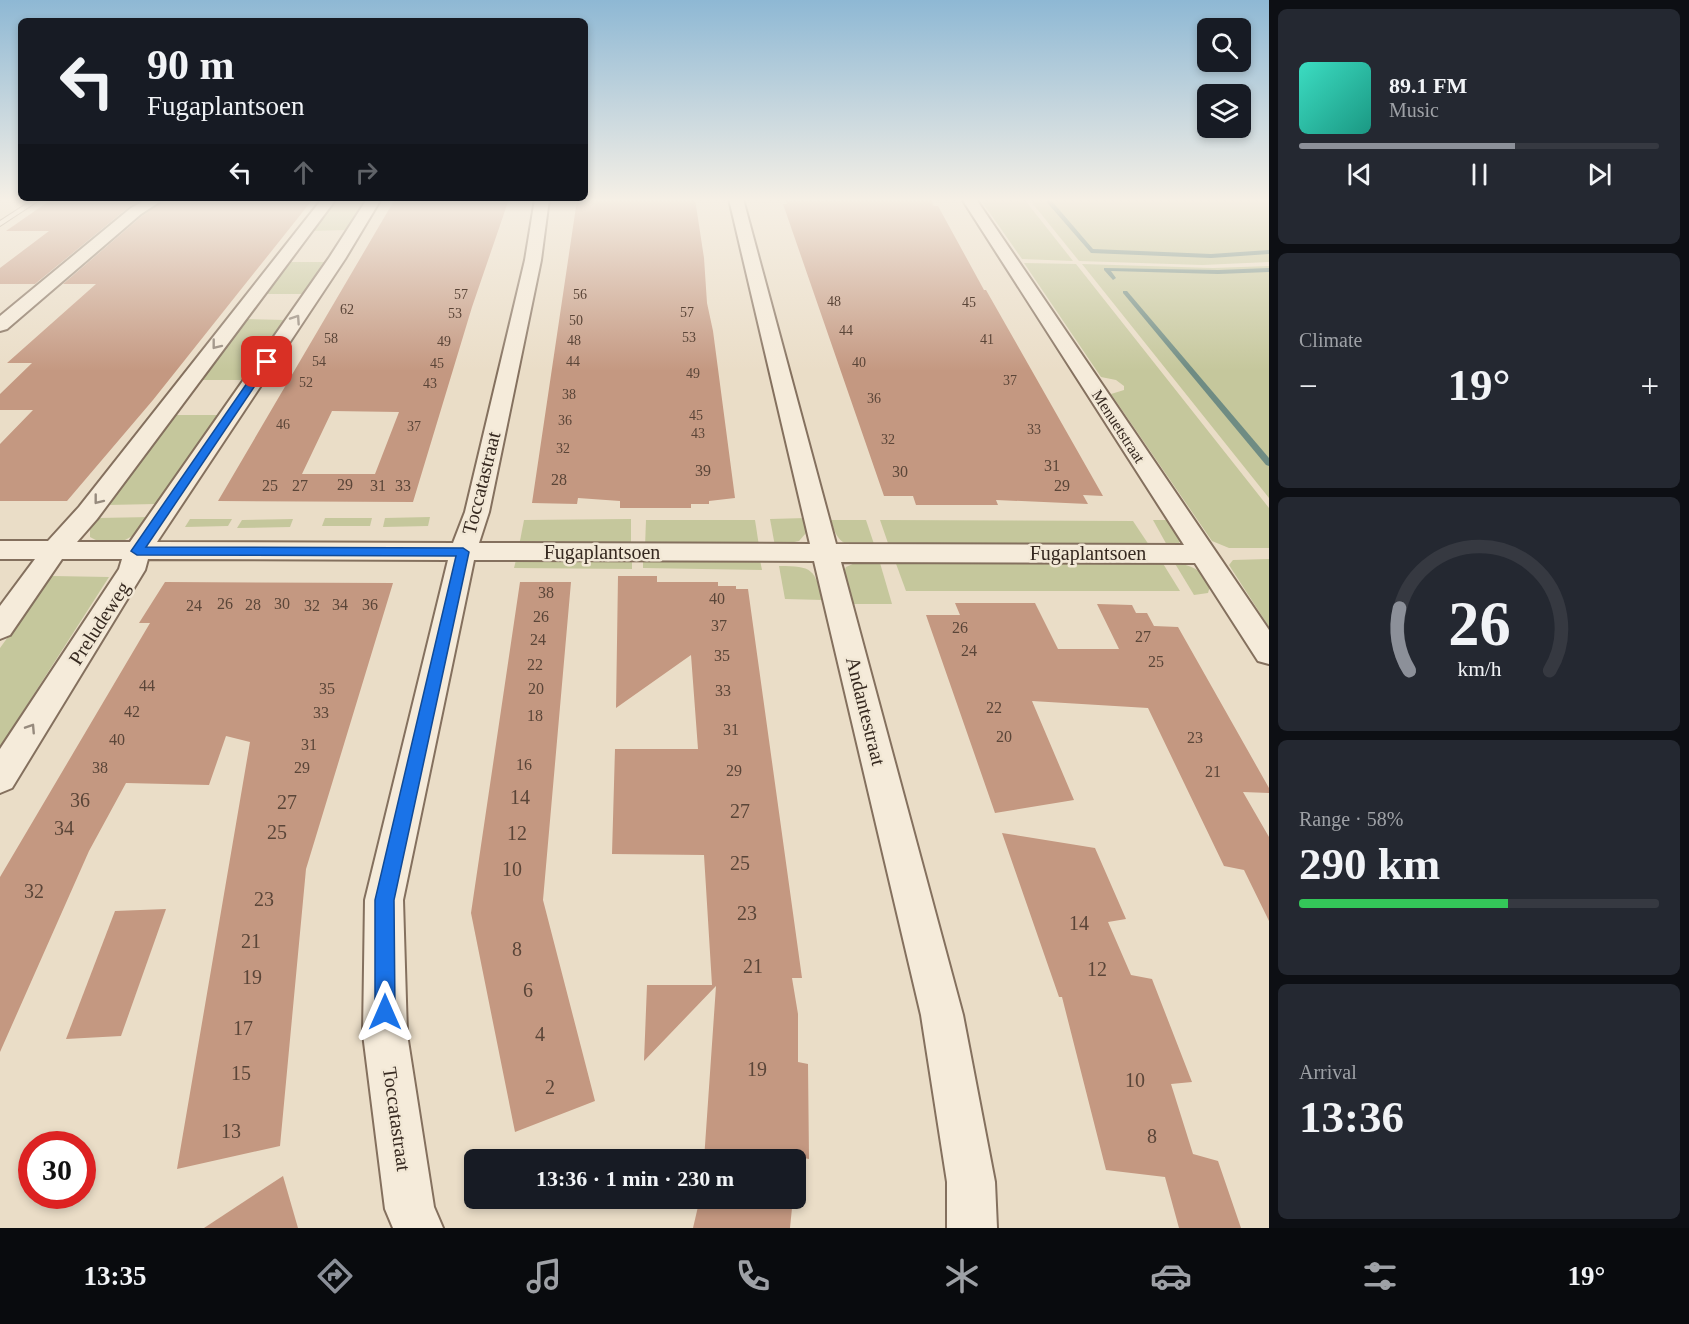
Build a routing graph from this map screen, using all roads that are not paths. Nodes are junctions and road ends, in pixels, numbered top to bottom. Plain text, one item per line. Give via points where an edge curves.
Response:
1 (82, 256) edge
2 (285, 256) edge
3 (339, 256) edge
4 (534, 256) edge
5 (751, 256) edge
6 (1007, 256) edge
7 (0, 325) edge
8 (0, 550) edge
9 (55, 550) junction
10 (137, 551) junction
11 (463, 552) junction
12 (827, 553) junction
13 (1203, 554) junction
14 (0, 628) edge
15 (1269, 652) edge
16 (0, 778) edge
17 (418, 1228) edge
18 (972, 1228) edge

1 - 7 street
2 -> 9 street via 88,513
10 -> 3 street, Preludeweg
4 - 11 street, Toccatastraat via 477,512
5 - 12 street, Andantestraat
6 - 13 street, Menuetstraat
8 - 9 street, Fugaplantsoen
9 - 10 street, Fugaplantsoen
9 - 14 street
10 - 11 street, Fugaplantsoen
16 -> 10 street, Preludeweg via 132,570
11 - 12 street, Fugaplantsoen
11 - 17 street, Toccatastraat via 384,900 385,1034 410,1209
12 - 13 street, Fugaplantsoen
12 - 18 street, Andantestraat via 942,1015 971,1182
13 - 15 street, Menuetstraat

